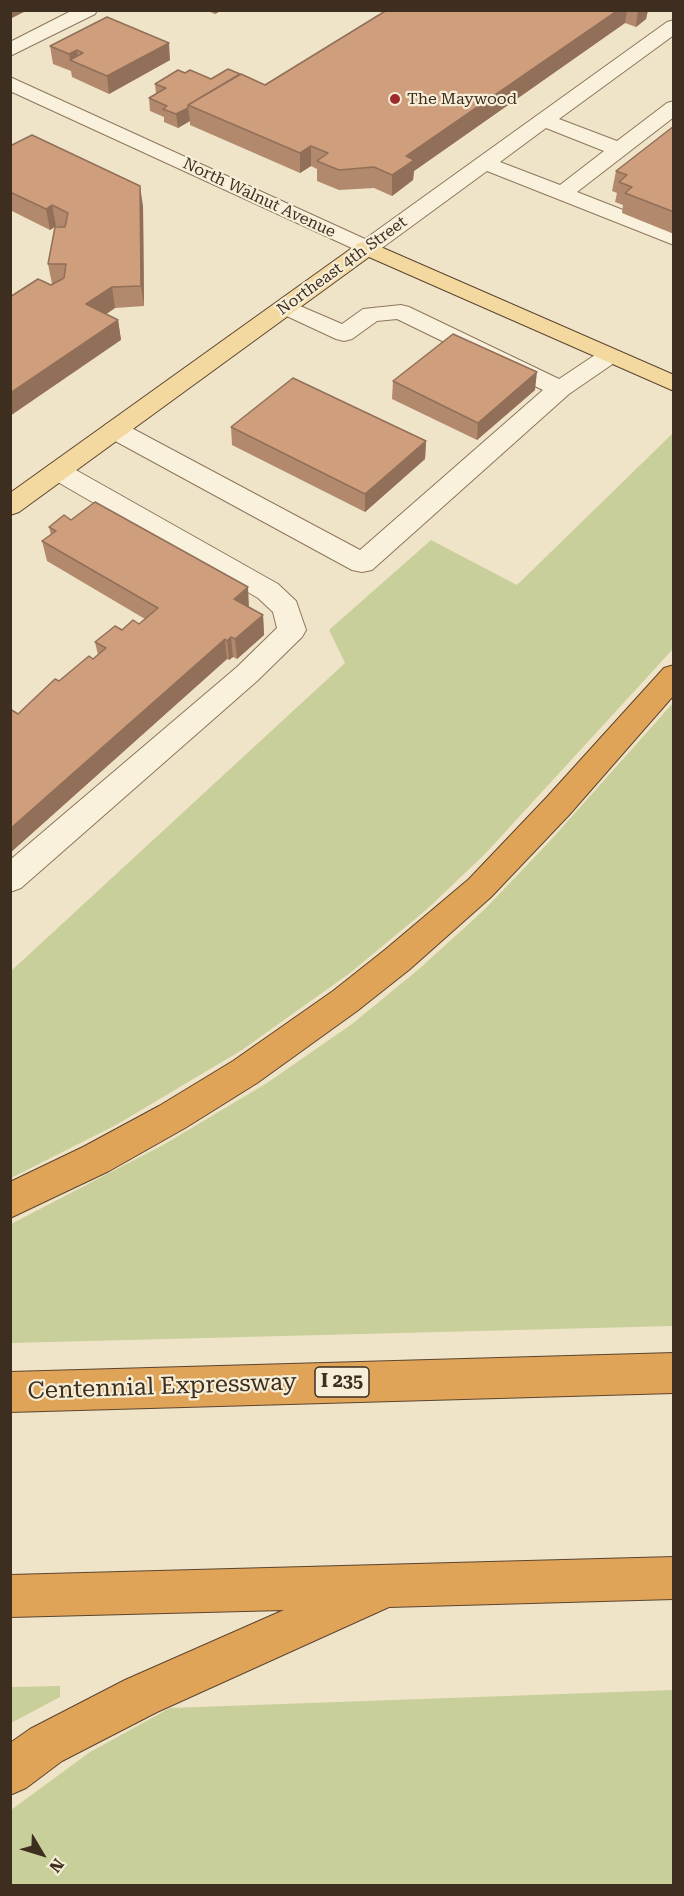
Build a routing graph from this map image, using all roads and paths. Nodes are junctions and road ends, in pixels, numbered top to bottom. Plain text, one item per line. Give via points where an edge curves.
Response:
1 (88, 10) edge
2 (674, 26) edge
3 (10, 50) edge
4 (10, 83) edge
5 (674, 107) edge
6 (544, 120) junction
7 (619, 149) junction
8 (485, 163) junction
9 (562, 194) junction
10 (674, 238) edge
11 (367, 248) junction
12 (286, 307) junction
13 (609, 356) junction
14 (674, 384) edge
15 (560, 388) junction
16 (115, 430) junction
17 (58, 471) junction
18 (10, 506) edge
19 (674, 675) edge
20 (10, 879) edge
21 (10, 1201) edge
22 (674, 1372) edge
23 (10, 1392) edge
24 (674, 1578) edge
25 (391, 1584) junction
26 (10, 1596) edge
27 (10, 1772) edge

1 - 3 street
2 - 6 street, Northeast 4th Street
4 - 11 street, North Walnut Avenue
5 - 7 street
6 - 7 street
6 - 8 street, Northeast 4th Street
7 - 9 street
8 - 9 street
8 - 11 street, Northeast 4th Street
9 - 10 street
11 - 12 main road, Northeast 4th Street
11 - 13 main road, North Walnut Avenue
12 - 15 street via 344,334 371,314 401,312
12 - 16 main road, Northeast 4th Street
13 - 14 main road, North Walnut Avenue
13 - 15 street
15 - 16 street via 362,563
16 - 17 main road, Northeast 4th Street
17 - 18 main road, Northeast 4th Street
17 - 20 street via 268,591 285,608 292,630 247,674
19 - 21 highway via 480,888 380,973 245,1072 153,1127
22 - 23 highway, Centennial Expressway / I 235
24 - 25 highway
25 - 26 highway
25 - 27 highway via 141,1696 46,1745

